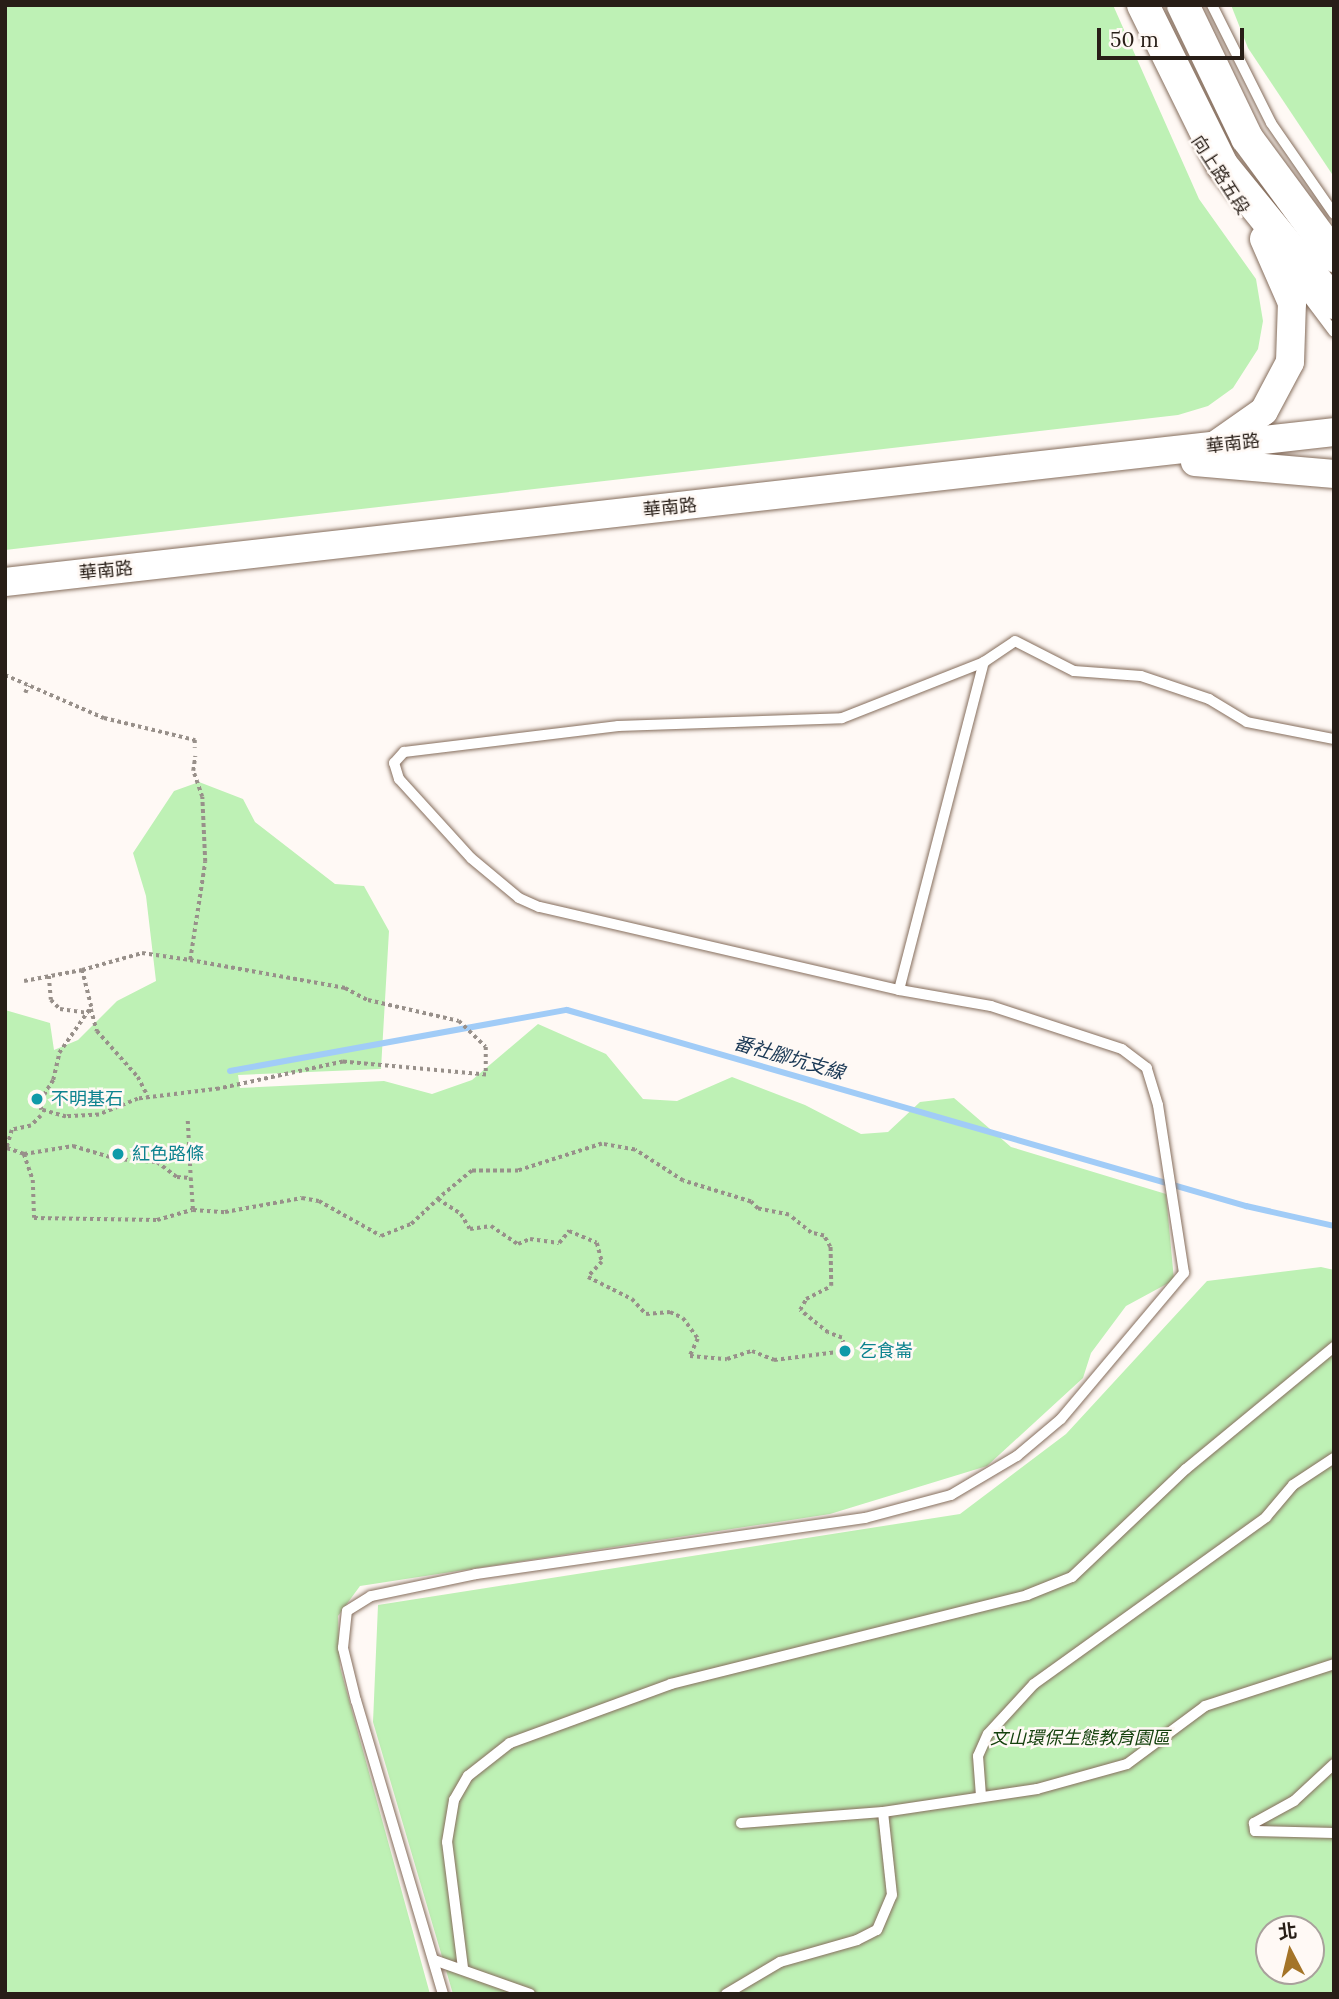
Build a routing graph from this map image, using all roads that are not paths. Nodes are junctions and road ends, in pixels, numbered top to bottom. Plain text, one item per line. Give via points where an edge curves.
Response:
1 (1143, 5) edge
2 (1183, 5) edge
3 (1212, 5) edge
4 (1184, 118) dead end
5 (1334, 214) edge
6 (1264, 239) junction
7 (1334, 256) edge
8 (1334, 303) edge
9 (1334, 332) edge
10 (1334, 432) edge
11 (1214, 447) junction
12 (1097, 460) junction
13 (1334, 474) edge
14 (5, 582) edge
15 (984, 662) junction
16 (1334, 739) edge
17 (899, 990) junction
18 (1334, 1347) edge
19 (1334, 1458) edge
20 (1334, 1664) edge
21 (1334, 1764) edge
22 (981, 1796) junction
23 (883, 1812) junction
24 (741, 1823) dead end
25 (1334, 1833) edge
26 (434, 1960) junction
27 (463, 1968) junction
28 (443, 1994) edge
29 (530, 1994) edge
30 (726, 1994) edge

1 - 8 main road, 向上路五段 via 1222,165
2 - 7 main road via 1247,138
3 - 5 lane via 1271,123
4 - 6 lane, 向上路五段
6 - 9 lane, 向上路五段
6 - 11 street via 1292,303 1290,362 1264,411
10 - 11 street, 華南路
11 - 12 street, 華南路
12 - 13 street via 1220,463
12 - 14 street, 華南路
15 - 16 lane via 1015,641 1074,671 1141,677 1209,699 1247,722
15 - 17 lane
15 - 17 lane via 842,718 618,726 404,752 394,763 399,779 471,858 520,898 552,910
17 - 26 lane via 991,1006 1122,1049 1147,1068 1158,1105 1184,1273 1061,1419 1017,1457 951,1495 865,1518 476,1574 371,1595 347,1611 343,1648
18 - 27 lane via 1186,1469 1072,1577 1027,1595 671,1684 510,1743 468,1776 453,1801 447,1842
19 - 22 lane via 1293,1485 1266,1517 1034,1684 988,1734 978,1756
20 - 22 lane via 1205,1706 1128,1764 1037,1789
21 - 25 lane via 1294,1801 1254,1823 1255,1831
22 - 23 lane
23 - 24 lane
23 - 30 lane via 892,1895 877,1930 780,1962
26 - 27 lane
26 - 28 lane
27 - 29 lane

